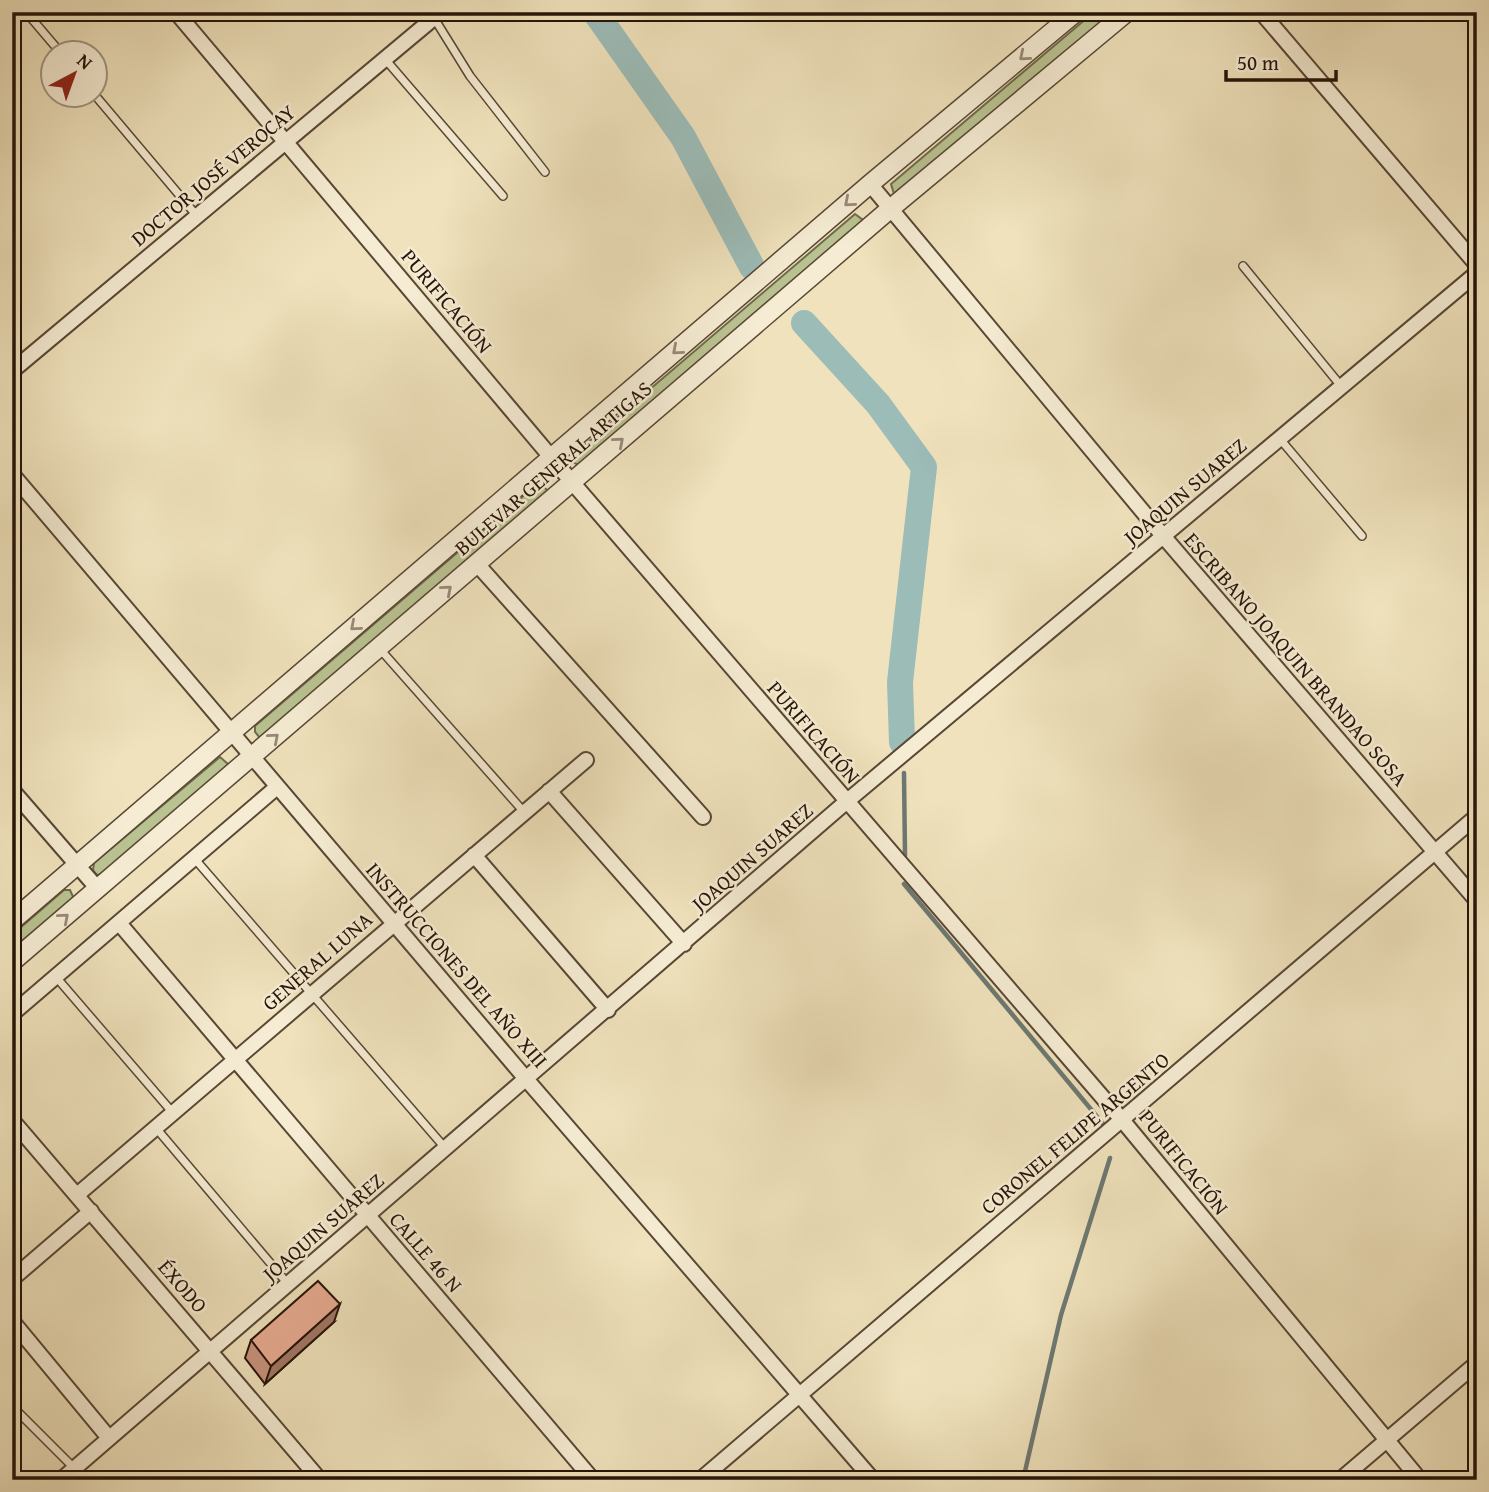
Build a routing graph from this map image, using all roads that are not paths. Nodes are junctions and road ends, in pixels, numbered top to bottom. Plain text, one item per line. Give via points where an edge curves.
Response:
1 (26, 12) edge
2 (176, 12) edge
3 (1076, 12) edge
4 (1126, 12) edge
5 (1261, 12) edge
6 (437, 15) edge
7 (48, 38) edge
8 (385, 59) junction
9 (106, 108) edge
10 (285, 142) junction
11 (545, 172) dead end
12 (870, 184) junction
13 (503, 196) dead end
14 (890, 209) junction
15 (197, 216) junction
16 (1477, 265) edge
17 (1242, 266) dead end
18 (1477, 273) edge
19 (12, 371) edge
20 (1342, 387) junction
21 (1279, 439) junction
22 (552, 457) junction
23 (12, 474) edge
24 (572, 482) junction
25 (1362, 536) dead end
26 (1164, 537) junction
27 (477, 564) junction
28 (379, 648) junction
29 (231, 732) junction
30 (251, 757) junction
31 (586, 760) dead end
32 (277, 787) junction
33 (12, 790) edge
34 (549, 791) junction
35 (846, 802) junction
36 (524, 812) junction
37 (1477, 816) edge
38 (703, 817) dead end
39 (1434, 851) junction
40 (474, 855) junction
41 (194, 858) junction
42 (77, 865) junction
43 (98, 889) junction
44 (1477, 901) edge
45 (12, 920) edge
46 (119, 923) junction
47 (393, 923) junction
48 (684, 944) junction
49 (12, 962) edge
50 (56, 976) junction
51 (312, 993) junction
52 (608, 1010) junction
53 (12, 1014) edge
54 (236, 1059) junction
55 (527, 1080) junction
56 (173, 1113) junction
57 (12, 1120) edge
58 (1123, 1121) junction
59 (156, 1127) junction
60 (446, 1149) junction
61 (77, 1195) junction
62 (91, 1211) junction
63 (368, 1217) junction
64 (12, 1279) edge
65 (288, 1284) junction
66 (12, 1321) edge
67 (211, 1351) junction
68 (1477, 1363) edge
69 (801, 1393) junction
70 (12, 1406) edge
71 (109, 1438) junction
72 (1386, 1440) junction
73 (74, 1468) junction
74 (61, 1480) edge
75 (320, 1480) edge
76 (593, 1480) edge
77 (700, 1480) edge
78 (873, 1480) edge
79 (1340, 1480) edge
80 (1420, 1480) edge

1 - 7 lane
2 - 10 street, PURIFICACIÓN
3 -> 12 street, BULEVAR GENERAL ARTIGAS
4 - 14 street, BULEVAR GENERAL ARTIGAS
5 - 16 street
6 - 8 street, DOCTOR JOSÉ VEROCAY
6 - 11 lane via 470,76
8 - 10 street, DOCTOR JOSÉ VEROCAY
8 - 13 lane
9 - 15 lane
10 - 15 street, DOCTOR JOSÉ VEROCAY
10 - 22 street, PURIFICACIÓN
12 - 14 street, ESCRIBANO JOAQUIN BRANDAO SOSA
12 -> 22 street, BULEVAR GENERAL ARTIGAS
24 -> 14 street, BULEVAR GENERAL ARTIGAS
14 - 26 street, ESCRIBANO JOAQUIN BRANDAO SOSA
15 - 19 street, DOCTOR JOSÉ VEROCAY
17 - 20 lane
18 - 20 street, JOAQUIN SUAREZ
20 - 21 street, JOAQUIN SUAREZ
21 - 25 lane
21 - 26 street, JOAQUIN SUAREZ
22 - 24 street, PURIFICACIÓN
22 -> 29 street, BULEVAR GENERAL ARTIGAS
23 - 29 street, INSTRUCCIONES DEL AÑO XIII
24 - 27 street, BULEVAR GENERAL ARTIGAS
24 - 35 street, PURIFICACIÓN
26 - 35 street, JOAQUIN SUAREZ
26 - 39 street, ESCRIBANO JOAQUIN BRANDAO SOSA
28 -> 27 street, BULEVAR GENERAL ARTIGAS
27 - 38 street
30 -> 28 street, BULEVAR GENERAL ARTIGAS
28 - 36 lane
29 - 30 street, INSTRUCCIONES DEL AÑO XIII
29 - 42 street, BULEVAR GENERAL ARTIGAS
30 - 32 street, INSTRUCCIONES DEL AÑO XIII
30 - 43 street, BULEVAR GENERAL ARTIGAS
31 - 34 street, GENERAL LUNA
32 - 41 street
32 - 47 street, INSTRUCCIONES DEL AÑO XIII
33 - 42 street
34 - 36 street, GENERAL LUNA
34 - 48 street
35 - 48 street, JOAQUIN SUAREZ
35 - 58 street, PURIFICACIÓN
36 - 40 street, GENERAL LUNA
37 - 39 street, CORONEL FELIPE ARGENTO
39 - 44 street, ESCRIBANO JOAQUIN BRANDAO SOSA
39 - 58 street, CORONEL FELIPE ARGENTO
40 - 47 street, GENERAL LUNA
40 - 52 street
41 - 46 street
41 - 51 lane
42 - 43 street
42 - 45 street, BULEVAR GENERAL ARTIGAS
49 -> 43 street, BULEVAR GENERAL ARTIGAS
46 - 50 street
46 - 54 street, CALLE 46 N
47 - 51 street, GENERAL LUNA
47 - 55 street, INSTRUCCIONES DEL AÑO XIII
48 - 52 street, JOAQUIN SUAREZ
50 - 53 street
50 - 56 lane
51 - 54 street, GENERAL LUNA
51 - 60 lane
52 - 55 street, JOAQUIN SUAREZ
54 - 56 street, GENERAL LUNA
54 - 63 street, CALLE 46 N
55 - 60 street, JOAQUIN SUAREZ
55 - 69 street, INSTRUCCIONES DEL AÑO XIII
56 - 59 street, GENERAL LUNA
57 - 61 street, ÉXODO
58 - 69 street, CORONEL FELIPE ARGENTO
58 - 72 street, PURIFICACIÓN
59 - 61 street, GENERAL LUNA
59 - 65 lane
60 - 63 street, JOAQUIN SUAREZ
61 - 62 street, ÉXODO
62 - 64 street
62 - 67 street, ÉXODO
63 - 65 street, JOAQUIN SUAREZ
63 - 76 street, CALLE 46 N
65 - 67 street, JOAQUIN SUAREZ
66 - 71 street
67 - 71 street, JOAQUIN SUAREZ
67 - 75 street, ÉXODO
68 - 72 street
69 - 77 street, CORONEL FELIPE ARGENTO
69 - 78 street, INSTRUCCIONES DEL AÑO XIII
70 - 73 lane
71 - 73 street, JOAQUIN SUAREZ
72 - 79 street
72 - 80 street, PURIFICACIÓN
73 - 74 street, JOAQUIN SUAREZ

